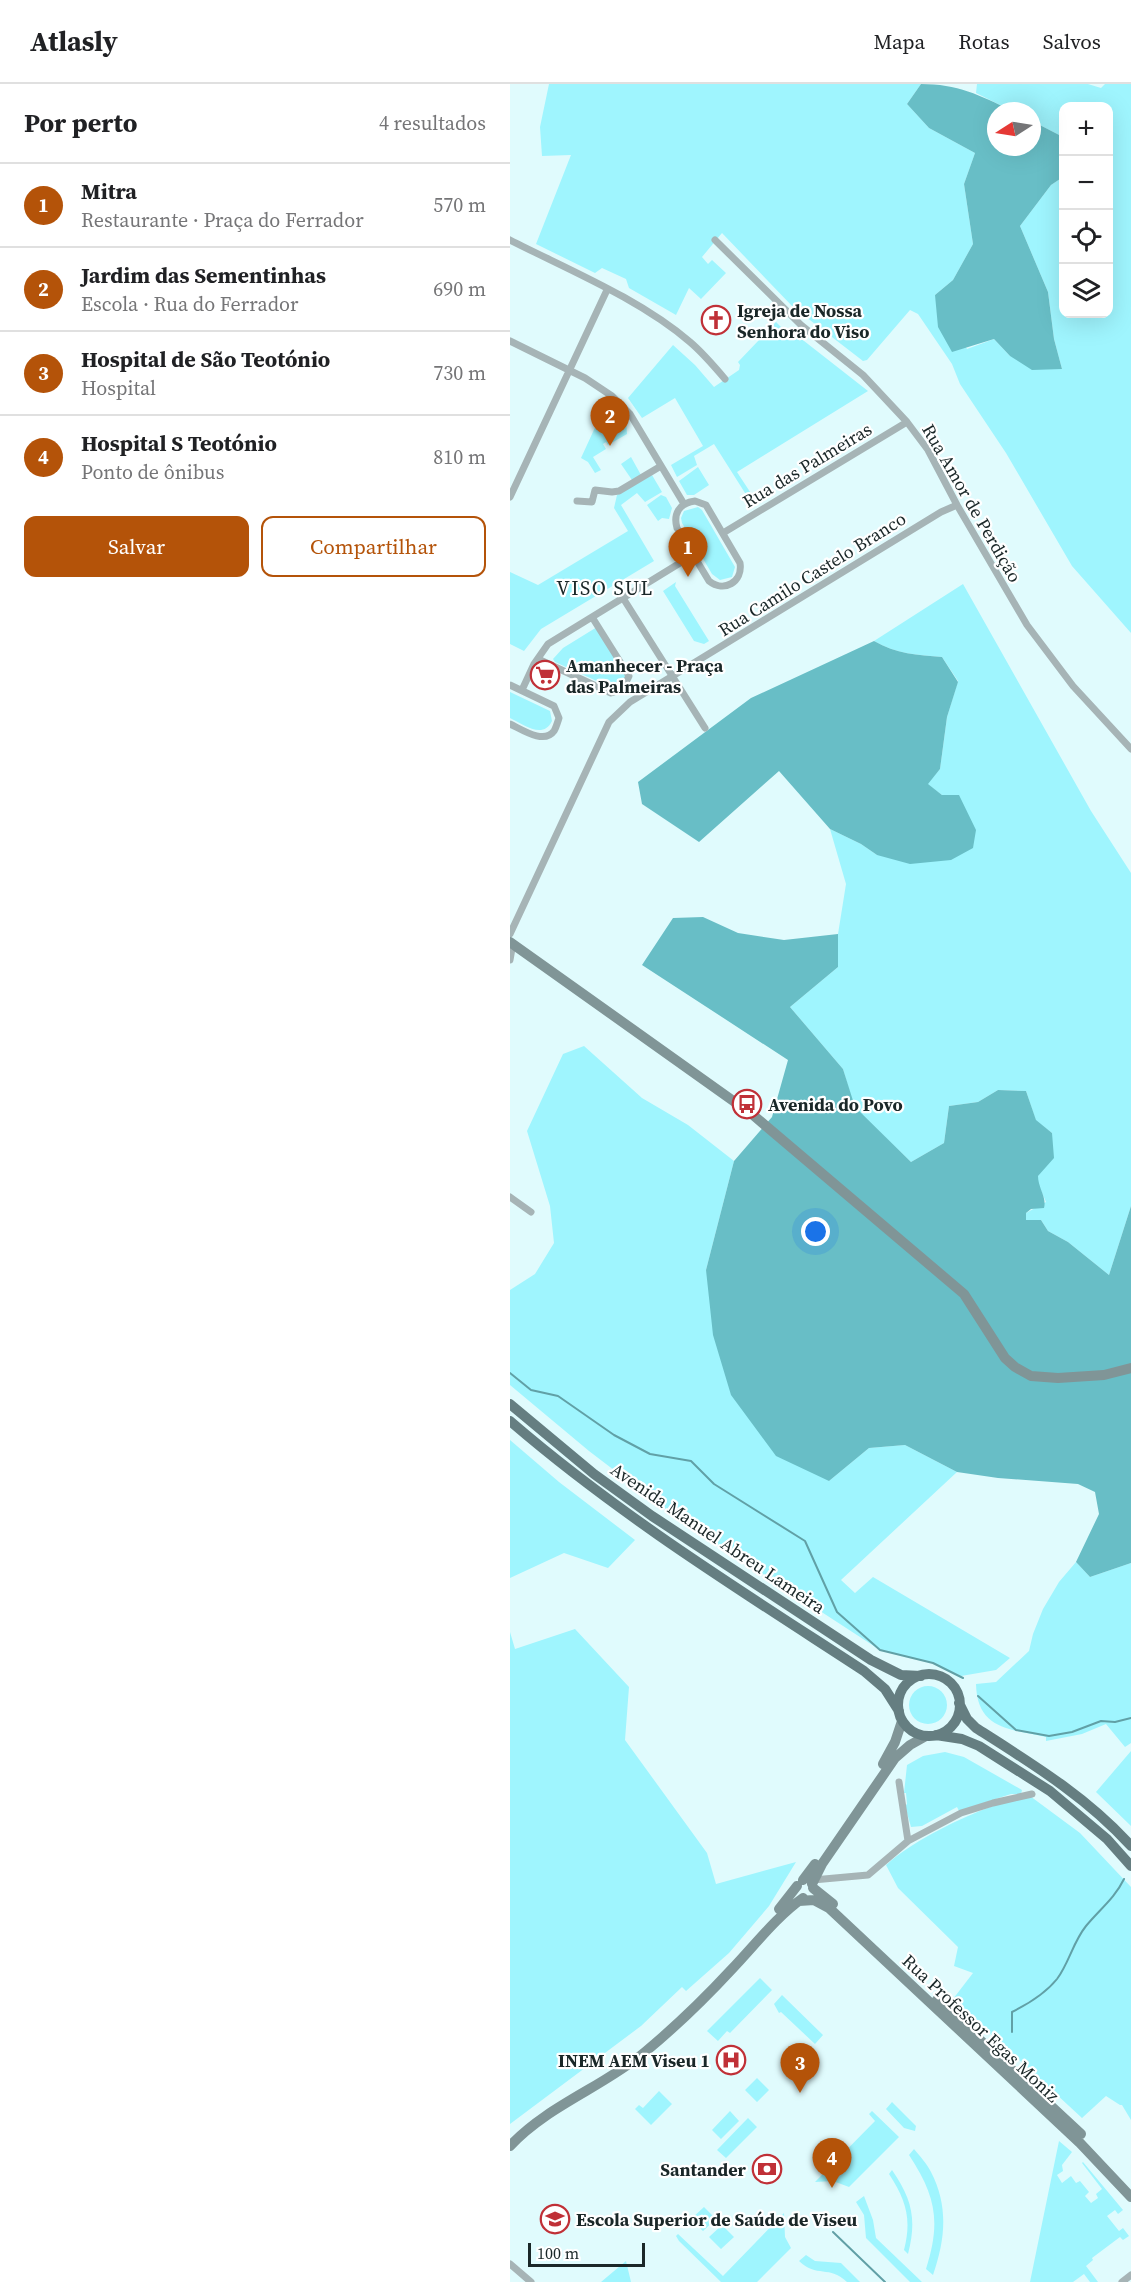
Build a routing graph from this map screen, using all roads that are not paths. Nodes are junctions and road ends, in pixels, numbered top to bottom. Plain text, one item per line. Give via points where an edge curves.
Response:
1 (510, 240) edge
2 (715, 240) dead end
3 (607, 290) junction
4 (510, 341) edge
5 (569, 370) junction
6 (725, 379) dead end
7 (907, 422) junction
8 (661, 466) junction
9 (510, 497) edge
10 (577, 501) dead end
11 (684, 504) junction
12 (957, 505) junction
13 (723, 533) junction
14 (693, 555) junction
15 (623, 598) junction
16 (592, 617) junction
17 (538, 659) junction
18 (672, 677) junction
19 (510, 685) edge
20 (522, 690) junction
21 (510, 724) edge
22 (705, 729) dead end
23 (1131, 749) edge
24 (511, 940) edge
25 (510, 960) edge
26 (510, 1197) edge
27 (531, 1212) dead end
28 (1131, 1368) edge
29 (510, 1404) edge
30 (510, 1421) edge
31 (921, 1676) junction
32 (959, 1703) junction
33 (900, 1716) junction
34 (931, 1736) junction
35 (898, 1782) dead end
36 (1032, 1794) dead end
37 (908, 1841) junction
38 (1131, 1846) edge
39 (1131, 1866) edge
40 (806, 1888) junction
41 (510, 2137) edge
42 (510, 2146) edge
43 (1131, 2186) edge
44 (1131, 2197) edge
45 (510, 2264) edge
46 (1131, 2275) edge
47 (531, 2282) edge
48 (1122, 2282) edge

1 - 3 street
2 - 7 street, Rua Amor de Perdição via 801,325 863,375
3 - 5 street
3 - 6 street via 670,326 692,343
4 - 5 street
5 - 8 street via 612,396 630,414
5 - 9 street
7 - 12 street, Rua Amor de Perdição via 928,450
7 - 13 street, Rua das Palmeiras
8 - 10 street via 619,491 595,490 592,502
8 - 11 street
11 - 13 street via 694,501 706,505
11 - 14 street via 675,520
12 - 18 street, Rua Camilo Castelo Branco
12 - 23 street, Rua Amor de Perdição via 1027,625 1073,686
13 - 14 street via 740,563 740,574 733,583 715,586
14 - 15 street
15 - 16 street
15 - 18 street
16 - 17 street via 548,644
16 - 17 street via 629,676 626,684 611,693
17 - 20 street
18 - 22 street
18 - 24 street, Rua Camilo Castelo Branco via 630,702 609,722
19 - 20 street
20 - 21 street via 554,706 559,718 554,732 546,737
24 - 25 street, Rua Camilo Castelo Branco
24 - 28 street via 762,1122 964,1294 1015,1367 1031,1376 1058,1378 1104,1375
26 - 27 street
29 - 31 main road, Avenida Manuel Abreu Lameira via 594,1474 658,1520 871,1660 901,1675
30 - 33 main road, Avenida Manuel Abreu Lameira via 663,1539 864,1671 885,1689
31 - 32 main road via 943,1678 955,1689
31 - 33 main road via 903,1689 898,1700
32 - 34 main road via 956,1720 944,1732
32 - 38 main road via 976,1728 1079,1797
33 - 34 main road via 917,1734
33 - 40 street via 889,1754 821,1857
34 - 39 main road via 962,1739 979,1746 1050,1791 1107,1839
34 - 40 street via 909,1745 895,1758
35 - 37 street
36 - 37 street via 961,1813
37 - 40 street via 868,1875
40 - 41 street via 787,1900 741,1951 649,2040
40 - 42 street via 730,1971 647,2050 542,2119
40 - 43 street, Rua Professor Egas Moniz via 1047,2102
40 - 44 street, Rua Professor Egas Moniz via 814,1900 829,1908 1080,2143
45 - 47 street
46 - 48 street

